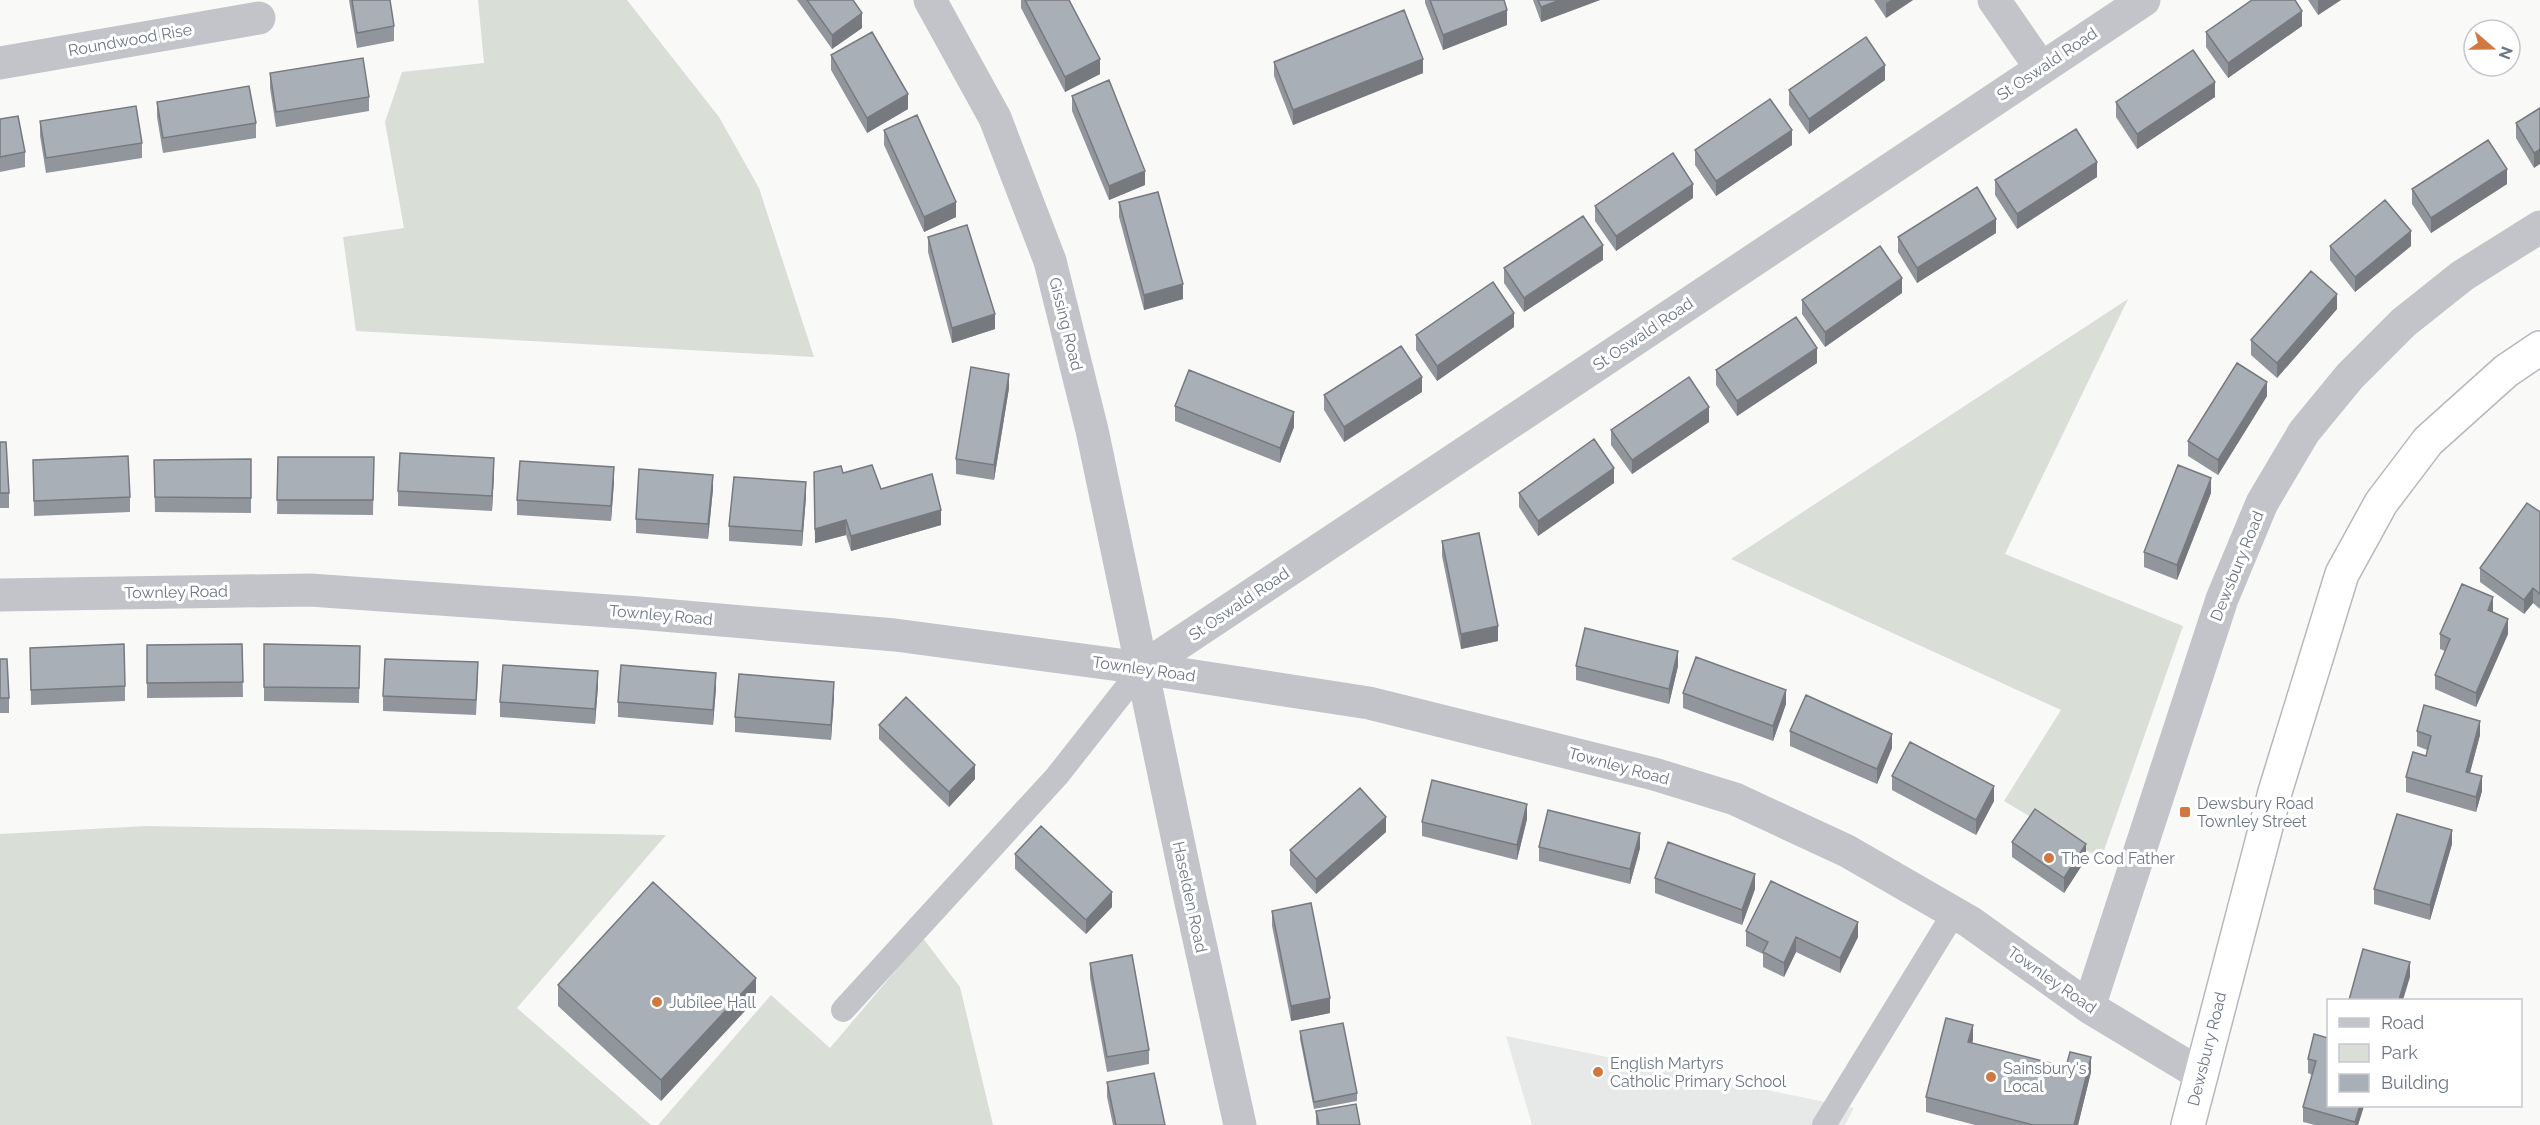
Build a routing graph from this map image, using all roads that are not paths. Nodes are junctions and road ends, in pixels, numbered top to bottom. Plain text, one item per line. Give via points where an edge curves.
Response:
1 (930, 0) edge
2 (1994, 0) edge
3 (2144, 0) edge
4 (259, 18) dead end
5 (0, 63) edge
6 (2041, 69) junction
7 (2540, 227) edge
8 (2540, 348) edge
9 (0, 595) edge
10 (1142, 669) junction
11 (1954, 913) junction
12 (2089, 1007) junction
13 (843, 1010) dead end
14 (2200, 1074) junction
15 (1240, 1125) edge
16 (1824, 1125) edge
17 (2188, 1125) edge

1 - 10 street, Gissing Road via 995,118 1050,261 1092,430
2 - 6 street
3 - 6 street, St Oswald Road
4 - 5 street, Roundwood Rise
6 - 10 street, St Oswald Road
7 - 12 street, Dewsbury Road via 2462,276 2388,338 2350,376 2304,432 2262,503 2222,599
8 - 14 highway, Dewsbury Road via 2506,371 2428,441 2381,503 2342,574 2275,792
9 - 10 street, Townley Road via 310,590 895,635
10 - 11 street, Townley Road via 1369,704 1654,774 1735,799 1847,851
10 - 13 lane via 1057,776
10 - 15 street, Haselden Road
11 - 12 street, Townley Road
11 - 16 lane
12 - 14 street, Townley Road
14 - 17 highway, Dewsbury Road

